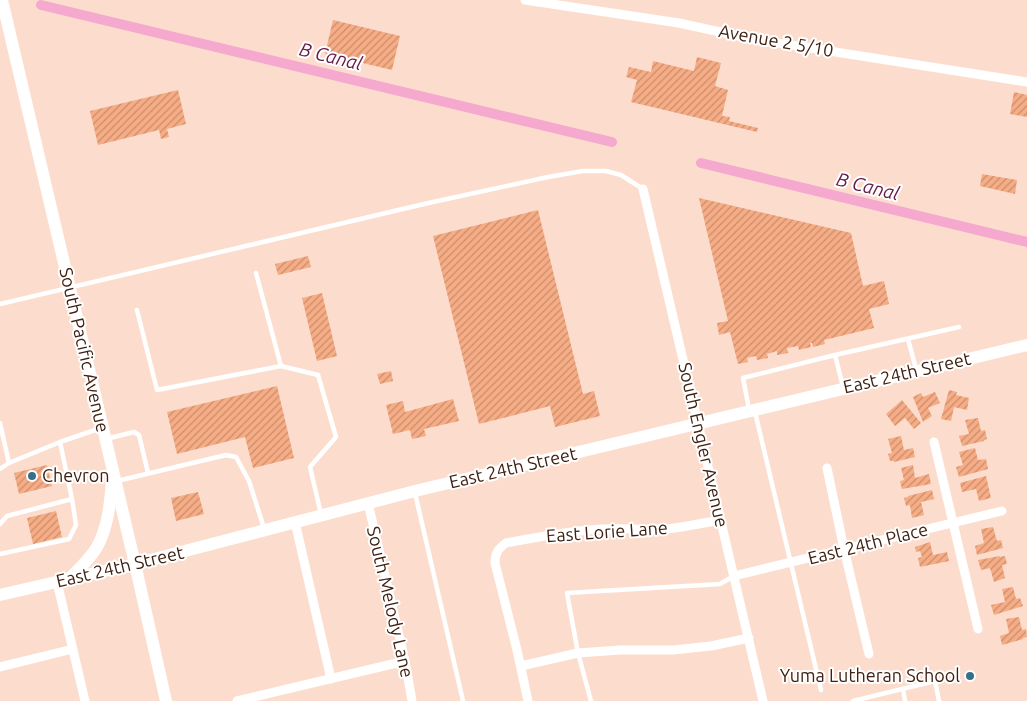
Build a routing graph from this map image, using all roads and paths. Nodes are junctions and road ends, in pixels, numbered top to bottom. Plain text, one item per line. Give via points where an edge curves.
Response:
1 (2, 0) edge
2 (525, 0) edge
3 (1027, 82) edge
4 (643, 189) joint
5 (256, 273) dead end
6 (69, 288) junction
7 (0, 304) edge
8 (137, 310) dead end
9 (959, 327) dead end
10 (908, 339) junction
11 (1027, 345) edge
12 (835, 355) junction
13 (281, 366) junction
14 (916, 371) junction
15 (843, 389) junction
16 (752, 411) junction
17 (0, 423) edge
18 (699, 423) junction
19 (104, 433) junction
20 (60, 442) junction
21 (934, 442) dead end
22 (10, 463) junction
23 (827, 468) dead end
24 (0, 469) edge
25 (148, 473) junction
26 (114, 477) junction
27 (415, 491) junction
28 (72, 499) junction
29 (368, 503) junction
30 (1002, 511) dead end
31 (321, 515) junction
32 (720, 520) junction
33 (295, 522) junction
34 (953, 523) junction
35 (0, 524) edge
36 (265, 530) junction
37 (844, 549) junction
38 (0, 554) edge
39 (790, 562) junction
40 (135, 564) junction
41 (734, 576) junction
42 (63, 580) junction
43 (0, 595) edge
44 (978, 629) dead end
45 (748, 638) junction
46 (73, 650) junction
47 (578, 653) junction
48 (869, 654) dead end
49 (405, 661) junction
50 (521, 666) junction
51 (0, 667) edge
52 (331, 679) junction
53 (903, 689) junction
54 (821, 690) dead end
55 (85, 701) edge
56 (166, 701) edge
57 (237, 701) edge
58 (412, 701) edge
59 (462, 701) edge
60 (528, 701) edge
61 (591, 701) edge
62 (763, 701) edge
63 (853, 701) edge
64 (905, 701) edge
65 (939, 701) edge

1 - 6 main road, South Pacific Avenue
2 - 3 street, Avenue 2 5/10
4 - 6 lane via 621,175 606,171 548,177
4 - 18 street, South Engler Avenue
5 - 13 lane
6 - 7 lane
6 - 19 main road, South Pacific Avenue
8 - 13 lane via 157,390
9 - 10 lane
10 - 12 lane
10 - 14 lane
11 - 14 main road, East 24th Street
12 - 15 lane
12 - 16 lane via 743,378
13 - 31 lane via 318,375 336,438 310,467
14 - 15 main road, East 24th Street
15 - 16 main road, East 24th Street
16 - 18 main road, East 24th Street
16 - 39 lane
17 - 22 lane
18 - 27 main road, East 24th Street
18 - 32 street, South Engler Avenue
19 - 20 lane
19 - 25 lane via 134,432 139,435
19 - 26 main road, South Pacific Avenue
20 - 22 lane
20 - 28 lane
21 - 34 street
22 - 24 lane
23 - 37 street
25 - 26 lane
25 - 36 lane via 226,455 236,457 249,481
26 - 40 main road, South Pacific Avenue
26 - 42 main road via 104,530 97,546 89,558
27 - 29 main road, East 24th Street
27 - 59 lane
28 - 35 lane via 7,516
28 - 38 lane via 76,525 69,539
29 - 31 main road, East 24th Street
29 - 49 street, South Melody Lane
30 - 34 street, East 24th Place
31 - 33 main road, East 24th Street
32 - 41 street, South Engler Avenue
32 - 50 street, East Lorie Lane via 666,529 603,529 551,534 506,543 496,551 495,563
33 - 36 main road, East 24th Street
33 - 52 street
34 - 37 street, East 24th Place
34 - 44 street
36 - 40 main road, East 24th Street
37 - 39 street, East 24th Place
37 - 48 street
39 - 41 street, East 24th Place
39 - 54 lane
40 - 42 main road, East 24th Street
40 - 56 main road, South Pacific Avenue
41 - 45 street, South Engler Avenue
41 - 47 lane via 720,584 567,593
42 - 43 main road, East 24th Street
42 - 46 street
45 - 47 street via 673,650
45 - 62 street, South Engler Avenue
46 - 51 street
46 - 55 street
47 - 50 street
47 - 61 lane
49 - 52 street
49 - 58 street, South Melody Lane
50 - 60 street
52 - 57 street
53 - 63 lane
53 - 64 lane
53 - 65 lane via 935,681

